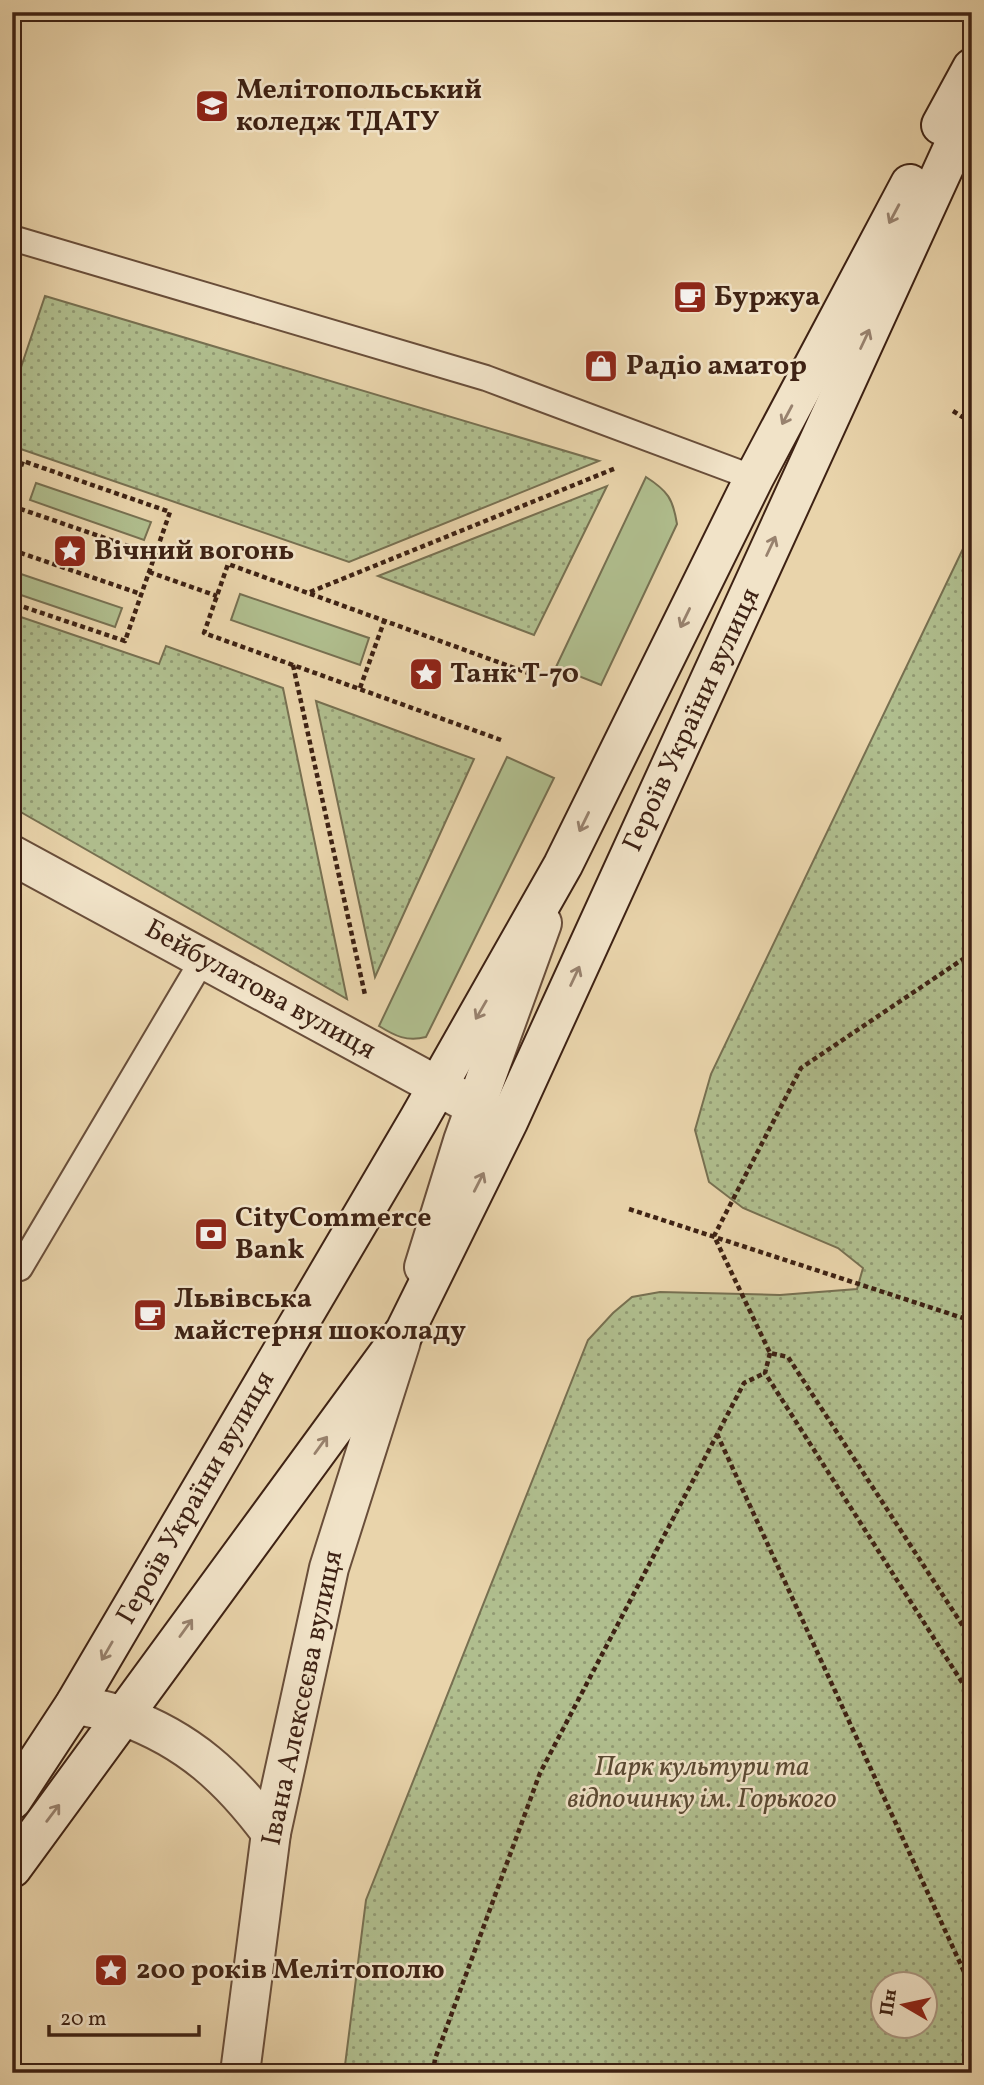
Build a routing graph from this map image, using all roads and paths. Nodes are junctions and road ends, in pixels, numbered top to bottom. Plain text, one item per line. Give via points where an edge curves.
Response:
1 (972, 68) edge
2 (972, 106) edge
3 (12, 238) edge
4 (953, 411) dead end
5 (972, 423) edge
6 (618, 467) dead end
7 (754, 478) junction
8 (12, 490) edge
9 (12, 506) edge
10 (12, 550) edge
11 (154, 555) junction
12 (149, 572) junction
13 (309, 593) junction
14 (141, 594) junction
15 (217, 596) junction
16 (12, 603) edge
17 (385, 619) junction
18 (292, 664) junction
19 (531, 674) dead end
20 (360, 688) junction
21 (501, 740) dead end
22 (12, 855) edge
23 (563, 865) junction
24 (972, 953) edge
25 (203, 959) junction
26 (367, 1006) dead end
27 (438, 1086) junction
28 (492, 1115) junction
29 (629, 1209) dead end
30 (714, 1236) junction
31 (12, 1264) edge
32 (972, 1321) edge
33 (405, 1331) junction
34 (770, 1353) junction
35 (765, 1373) junction
36 (717, 1434) junction
37 (972, 1640) edge
38 (972, 1698) edge
39 (75, 1704) junction
40 (122, 1716) junction
41 (12, 1800) edge
42 (271, 1833) junction
43 (12, 1867) edge
44 (972, 1989) edge
45 (240, 2073) edge
46 (433, 2073) edge

1 -> 7 main road, Героїв України вулиця
28 -> 2 main road, Героїв України вулиця
3 - 7 lane via 486,378
4 - 5 path
6 - 13 path
7 -> 23 main road, Героїв України вулиця
8 - 11 path via 23,461 170,512
9 - 11 path
10 - 14 path
11 - 12 path
12 - 14 path
12 - 15 path
13 - 15 path via 228,564
13 - 17 path
14 - 16 path via 125,641
15 - 18 path via 204,633
17 - 19 path
17 - 20 path
18 - 20 path
18 - 26 path
20 - 21 path
22 - 25 main road, Бейбулатова вулиця
23 -> 27 main road, Героїв України вулиця
23 - 28 main road, Героїв України вулиця
24 - 30 path via 801,1068
25 - 27 main road, Бейбулатова вулиця
25 - 31 lane via 20,1268
27 - 28 main road, Бейбулатова вулиця
27 -> 39 main road, Героїв України вулиця
28 - 33 main road, Героїв України вулиця
29 - 30 path
30 - 32 path
30 - 34 path
40 -> 33 main road, Героїв України вулиця
33 - 42 main road, Івана Алексєєва вулиця via 329,1568
34 - 35 path
34 - 37 path via 788,1357
35 - 36 path via 744,1383
35 - 38 path
36 - 44 path
36 - 46 path via 540,1773
39 - 40 main road
39 - 41 main road, Героїв України вулиця
40 - 42 main road via 191,1750 222,1774
43 -> 40 main road, Героїв України вулиця
42 - 45 main road, Івана Алексєєва вулиця

